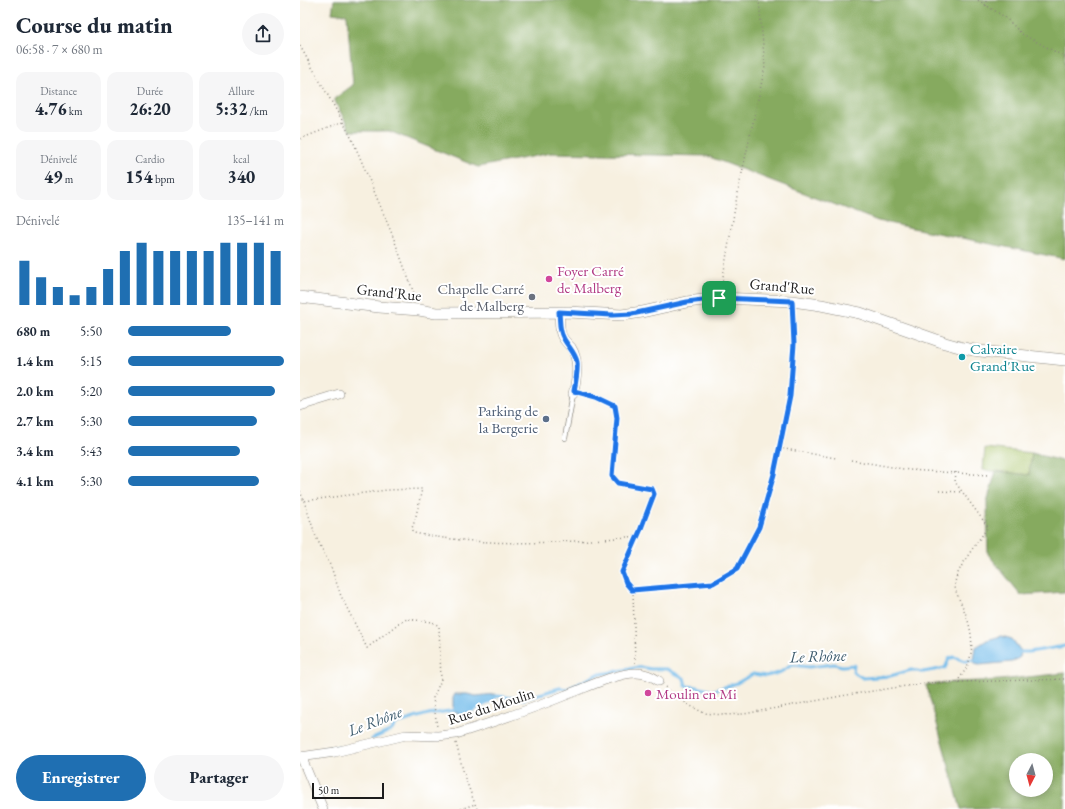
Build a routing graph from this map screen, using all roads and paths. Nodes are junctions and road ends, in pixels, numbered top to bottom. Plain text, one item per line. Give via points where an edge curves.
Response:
1 (758, 0) edge
2 (978, 0) edge
3 (986, 0) edge
4 (986, 6) junction
5 (300, 46) edge
6 (1065, 57) edge
7 (343, 122) junction
8 (300, 139) edge
9 (300, 297) edge
10 (719, 298) junction
11 (792, 301) junction
12 (418, 310) junction
13 (559, 312) junction
14 (1065, 360) edge
15 (574, 392) junction
16 (339, 394) dead end
17 (300, 406) edge
18 (565, 438) dead end
19 (778, 448) junction
20 (836, 458) dead end
21 (851, 460) dead end
22 (956, 472) junction
23 (988, 474) dead end
24 (300, 491) edge
25 (939, 491) dead end
26 (962, 492) junction
27 (304, 501) junction
28 (638, 536) junction
29 (632, 590) junction
30 (636, 673) junction
31 (1065, 679) edge
32 (659, 681) joint
33 (957, 682) junction
34 (456, 734) junction
35 (438, 736) junction
36 (301, 757) edge
37 (476, 804) junction
38 (322, 809) edge
39 (461, 809) edge
40 (477, 809) edge

1 - 10 path via 765,67 737,196
2 - 4 path
3 - 4 path
4 - 6 path via 1006,18 1022,34
5 - 7 path
7 - 8 path
7 - 12 path via 392,234 414,292
9 - 12 street, Grand'Rue
10 - 11 street, Grand'Rue
10 - 13 street, Grand'Rue via 632,314
11 - 14 street, Grand'Rue via 860,313 963,348
11 - 19 path via 794,344 790,396
12 - 13 street, Grand'Rue via 436,313
13 - 15 street via 560,333 577,361
15 - 18 lane
15 - 28 path via 596,397 615,406 617,418 612,476 618,483 652,489 654,494
16 - 17 street
19 - 20 path
19 - 29 path via 774,474 759,527 737,569 713,583
21 - 22 path via 909,470
22 - 23 path
22 - 26 path via 955,482
24 - 27 path
25 - 26 path
26 - 33 path via 988,527 963,563 956,579 956,590 971,632 972,644 969,664
27 - 28 path via 387,490 422,489 412,528 414,533 452,540 531,544
27 - 35 path via 341,596 367,648 407,619 432,622 439,626 441,680 433,698
28 - 29 path via 622,572
29 - 30 path
30 - 32 street, Rue du Moulin via 649,675
30 - 34 street, Rue du Moulin via 588,686
31 - 33 path
32 - 33 path via 687,704 704,713 723,716 926,683
34 - 35 street, Rue du Moulin
34 - 37 path via 464,778
35 - 36 street, Rue du Moulin via 406,735 335,752
36 - 38 street
37 - 39 path
37 - 40 path

